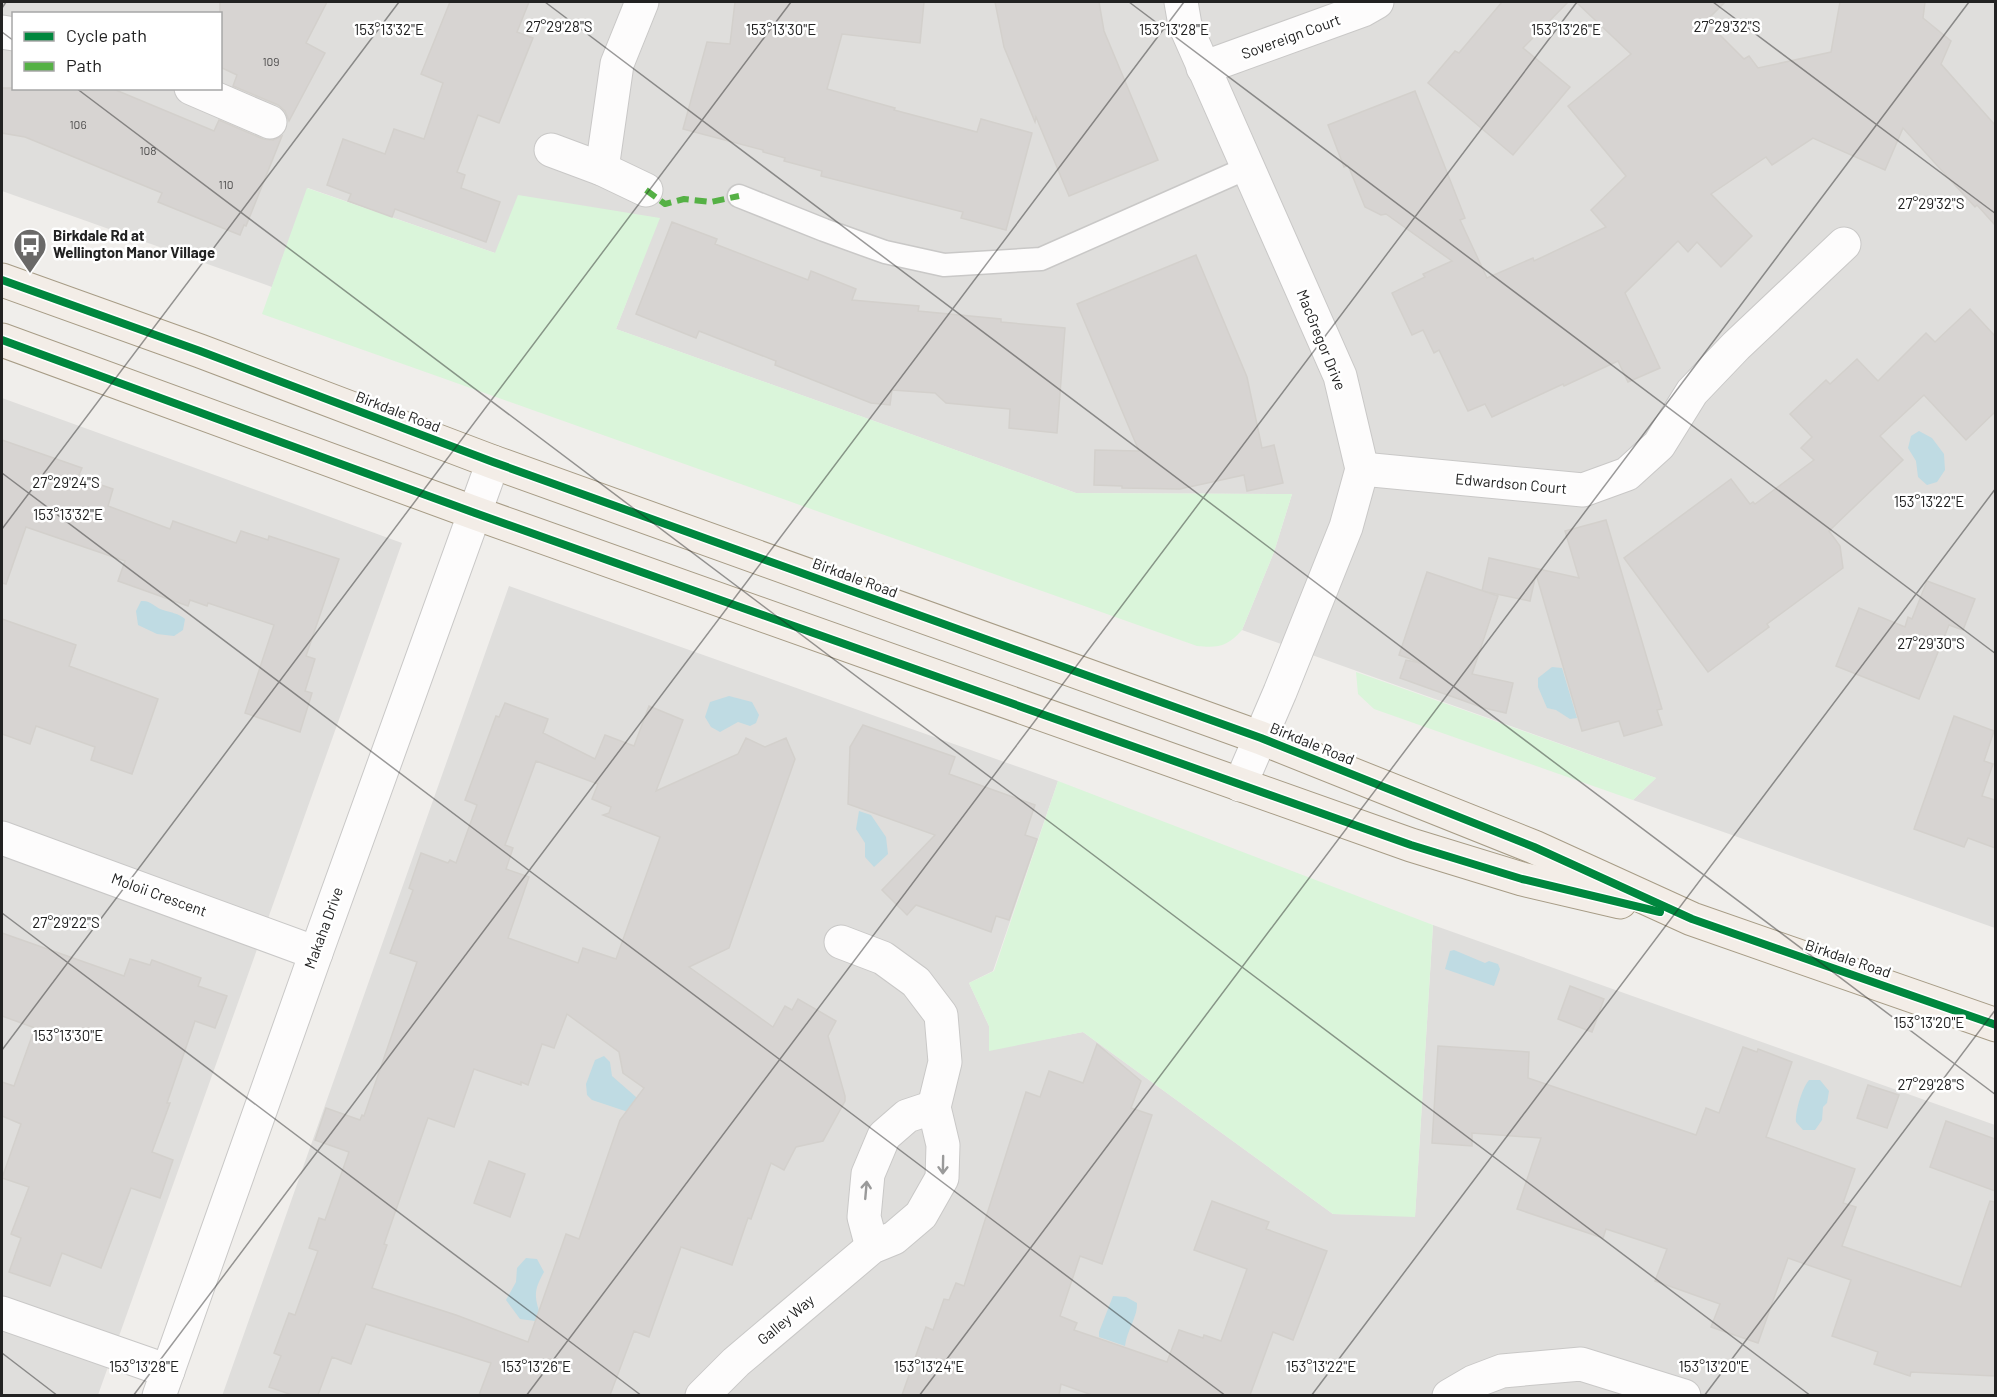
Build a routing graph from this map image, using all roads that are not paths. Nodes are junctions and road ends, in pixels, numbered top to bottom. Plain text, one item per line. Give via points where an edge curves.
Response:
1 (642, 2) edge
2 (1182, 2) edge
3 (1377, 2) edge
4 (1203, 68) junction
5 (195, 90) edge
6 (270, 122) dead end
7 (551, 150) dead end
8 (1247, 168) junction
9 (602, 169) junction
10 (646, 190) dead end
11 (739, 196) dead end
12 (1844, 244) dead end
13 (2, 280) edge
14 (2, 340) edge
15 (493, 462) junction
16 (1362, 469) junction
17 (475, 513) junction
18 (1261, 738) junction
19 (1240, 784) junction
20 (2, 838) edge
21 (1692, 919) junction
22 (842, 942) dead end
23 (316, 952) junction
24 (1995, 1025) edge
25 (934, 1107) junction
26 (872, 1247) junction
27 (2, 1313) edge
28 (163, 1383) edge
29 (702, 1395) edge
30 (1449, 1395) edge
31 (1684, 1395) edge

1 - 9 street via 617,64
2 - 4 street, MacGregor Drive via 1185,25
3 - 4 street, Sovereign Court
4 - 8 street, MacGregor Drive
5 - 6 street
7 - 9 street
8 - 11 lane via 1041,259 944,265 885,252
8 - 16 street, MacGregor Drive via 1340,376
9 - 10 street
12 - 16 street, Edwardson Court via 1692,392 1659,445 1627,474 1583,490
13 - 15 main road, Birkdale Road
14 - 17 main road, Birkdale Road
15 - 17 street, Makaha Drive
15 - 18 main road, Birkdale Road
16 - 18 street, MacGregor Drive via 1346,527
17 - 19 main road, Birkdale Road
17 - 23 street, Makaha Drive
18 - 19 street, MacGregor Drive
18 - 21 main road, Birkdale Road via 1534,847
19 - 21 main road, Birkdale Road via 1411,845 1522,879
20 - 23 street, Moloii Crescent
21 - 24 main road, Birkdale Road
22 - 25 street, Galley Way via 883,958 916,982 941,1015 945,1062
23 - 28 street, Makaha Drive
25 -> 26 street, Galley Way via 943,1145 942,1178 921,1215 894,1238
26 -> 25 street via 864,1217 868,1174 884,1136 907,1116
26 - 29 street, Galley Way
27 - 28 street
30 - 31 street via 1502,1371 1581,1364

